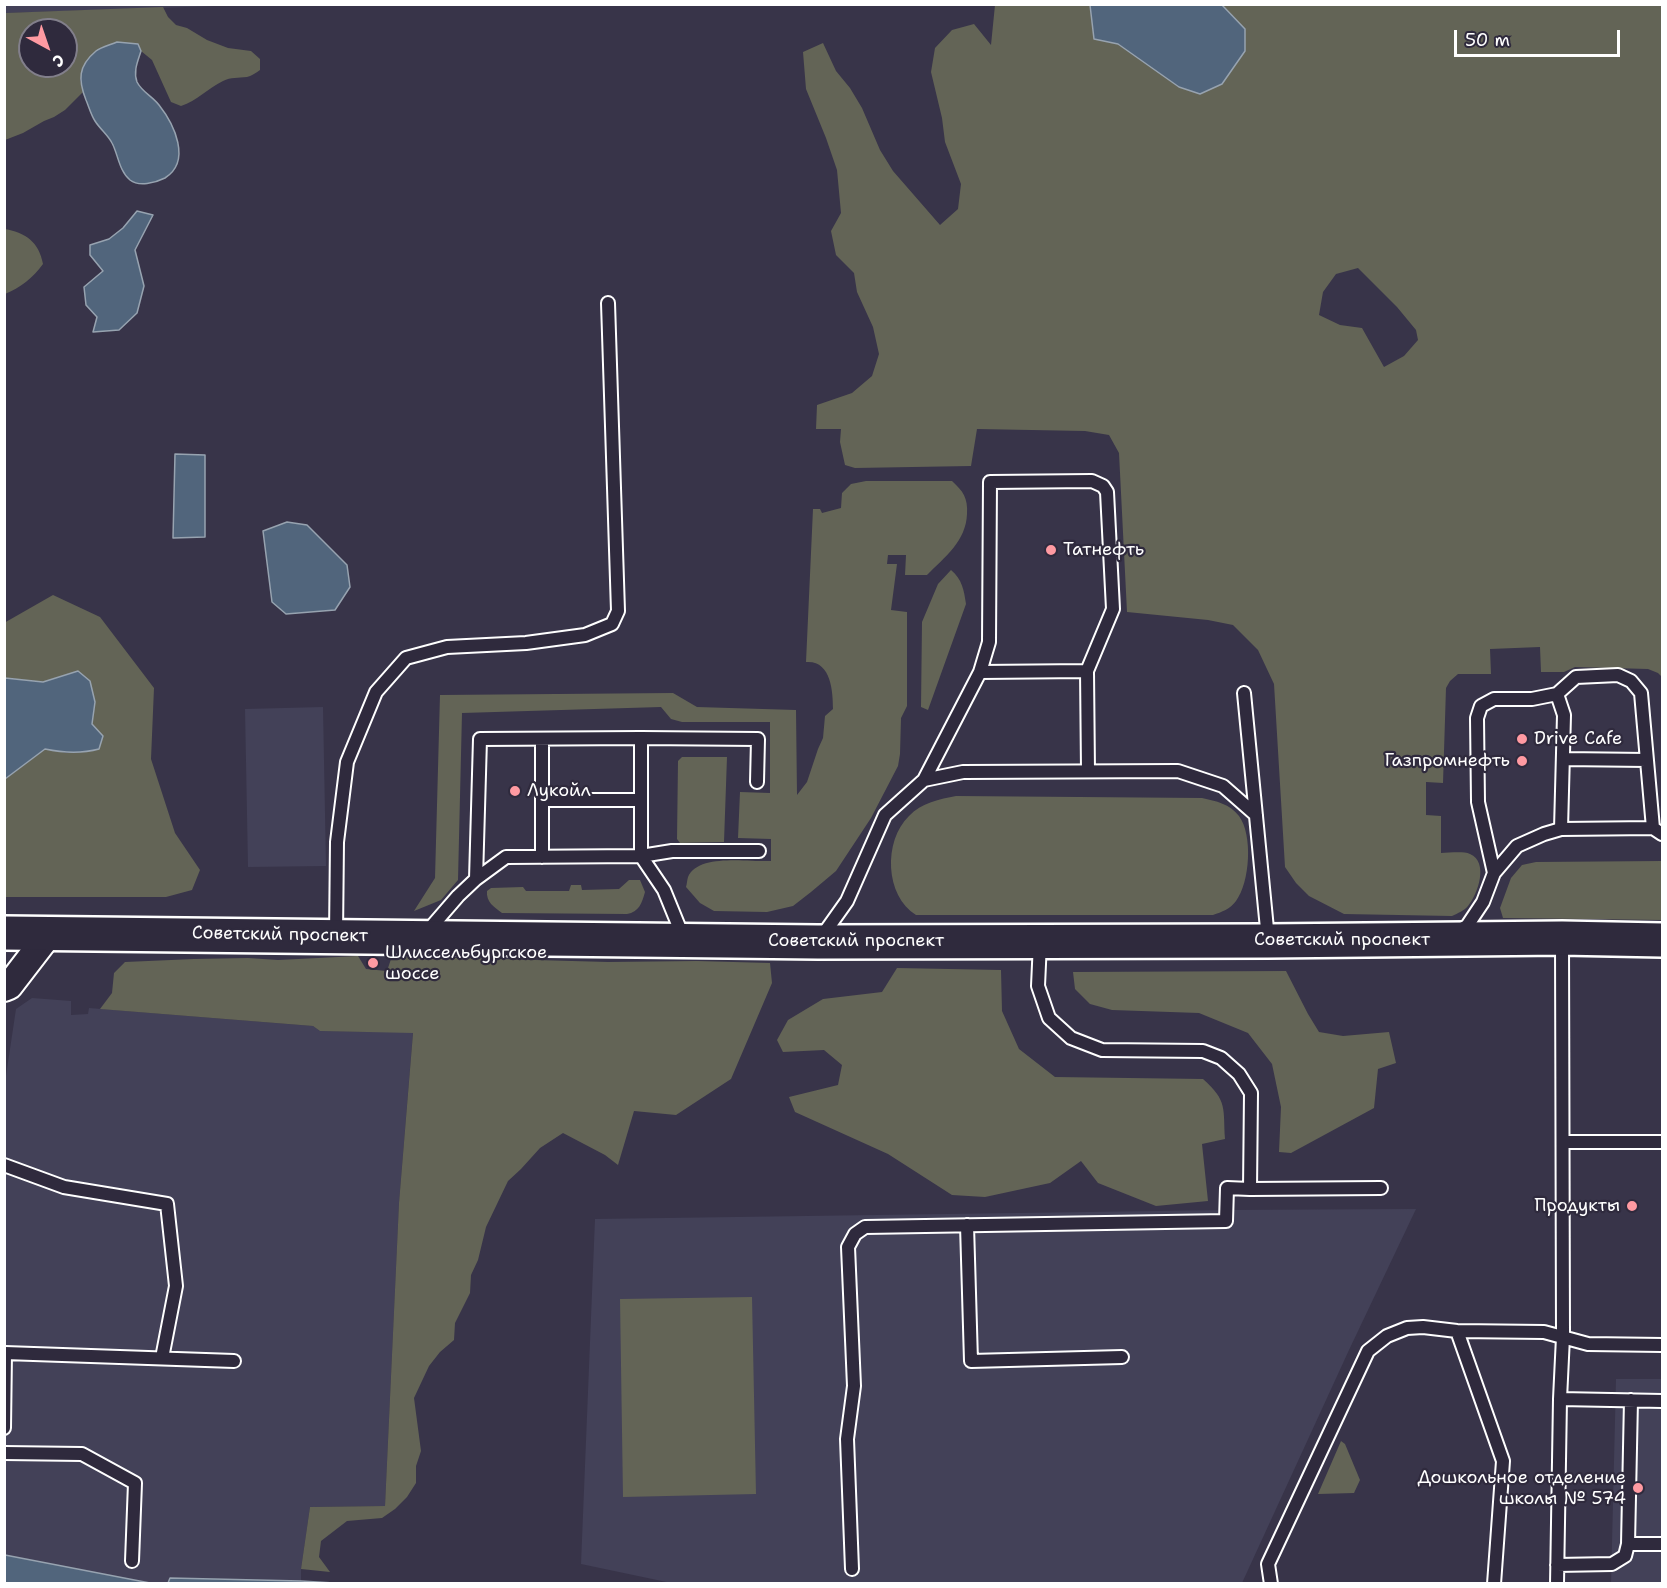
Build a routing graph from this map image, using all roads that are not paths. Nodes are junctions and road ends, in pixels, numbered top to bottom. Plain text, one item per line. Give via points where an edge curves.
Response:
1 (608, 303) dead end
2 (1087, 671) junction
3 (980, 672) junction
4 (1244, 693) dead end
5 (1557, 694) junction
6 (542, 738) junction
7 (641, 738) junction
8 (1563, 759) junction
9 (1647, 760) junction
10 (1088, 771) junction
11 (924, 780) junction
12 (757, 782) dead end
13 (542, 800) junction
14 (641, 800) junction
15 (1256, 815) junction
16 (1561, 829) junction
17 (1658, 831) edge
18 (759, 851) dead end
19 (542, 856) junction
20 (641, 856) junction
21 (1494, 873) junction
22 (476, 879) junction
23 (4, 933) edge
24 (49, 934) junction
25 (336, 936) junction
26 (423, 938) junction
27 (1562, 938) junction
28 (1662, 939) edge
29 (684, 940) junction
30 (1446, 940) junction
31 (1040, 941) junction
32 (1268, 941) junction
33 (818, 942) junction
34 (6, 992) edge
35 (1563, 1142) junction
36 (1662, 1142) edge
37 (4, 1165) edge
38 (1381, 1188) dead end
39 (1250, 1189) junction
40 (967, 1225) junction
41 (1456, 1330) junction
42 (1563, 1336) junction
43 (1662, 1345) edge
44 (1122, 1357) dead end
45 (162, 1358) junction
46 (234, 1361) dead end
47 (1560, 1399) junction
48 (1631, 1400) junction
49 (1662, 1401) edge
50 (4, 1428) edge
51 (4, 1453) edge
52 (1628, 1544) junction
53 (1662, 1544) edge
54 (132, 1561) dead end
55 (1557, 1565) junction
56 (852, 1569) dead end
57 (1271, 1584) edge
58 (1494, 1584) edge
59 (1557, 1584) edge

1 - 25 lane via 618,611 612,624 585,635 447,647 406,658 376,692 347,762 337,842
2 - 3 lane
2 - 3 lane via 1113,609 1107,492 1092,481 990,482 989,642
2 - 10 lane
3 - 11 lane
4 - 15 lane
5 - 8 lane via 1564,715
5 - 9 lane via 1576,677 1618,675 1631,681 1641,693
5 - 21 lane via 1532,699 1494,699 1481,706 1477,718 1478,802
6 - 7 lane
6 - 13 lane
6 - 22 lane via 480,739
7 - 12 lane via 758,739
7 - 14 lane
8 - 9 lane
8 - 16 lane
9 - 17 lane
10 - 11 lane via 963,772
10 - 15 lane via 1178,771 1224,786
11 - 33 lane via 885,815 847,901
13 - 14 lane
13 - 19 lane
14 - 20 lane
15 - 32 lane
16 - 17 lane
16 - 21 lane via 1517,846
18 - 20 lane via 672,851
19 - 20 lane
19 - 22 lane via 506,857
20 - 29 lane via 664,890
21 - 30 lane via 1483,902 1467,926
22 - 26 lane
23 - 24 main road, Советский проспект
24 - 25 main road, Советский проспект
24 - 34 street
25 - 26 main road, Советский проспект
26 - 29 main road, Советский проспект
27 - 28 main road, Советский проспект
27 - 30 main road, Советский проспект
27 - 35 lane
29 - 33 main road, Советский проспект
30 - 32 main road, Советский проспект
31 - 32 main road, Советский проспект
31 - 33 main road, Советский проспект
31 - 39 lane via 1038,986 1049,1018 1071,1038 1102,1050 1203,1051 1221,1058 1239,1074 1251,1093
35 - 36 lane
35 - 42 lane
37 - 45 lane via 64,1187 167,1204 176,1286
38 - 39 lane
39 - 40 lane via 1227,1188 1226,1221
40 - 44 lane via 971,1361
40 - 56 lane via 865,1227 855,1234 848,1247 854,1386 848,1439
41 - 42 lane
41 - 57 lane via 1407,1328 1387,1336 1368,1351 1268,1564
41 - 58 lane via 1503,1461
42 - 43 lane via 1588,1344
42 - 47 lane
45 - 46 lane
45 - 50 lane via 5,1353
47 - 48 lane
47 - 55 lane
48 - 49 lane
48 - 52 lane
51 - 54 lane via 82,1454 135,1483
52 - 53 lane
52 - 55 lane via 1625,1556 1612,1564
55 - 59 lane

